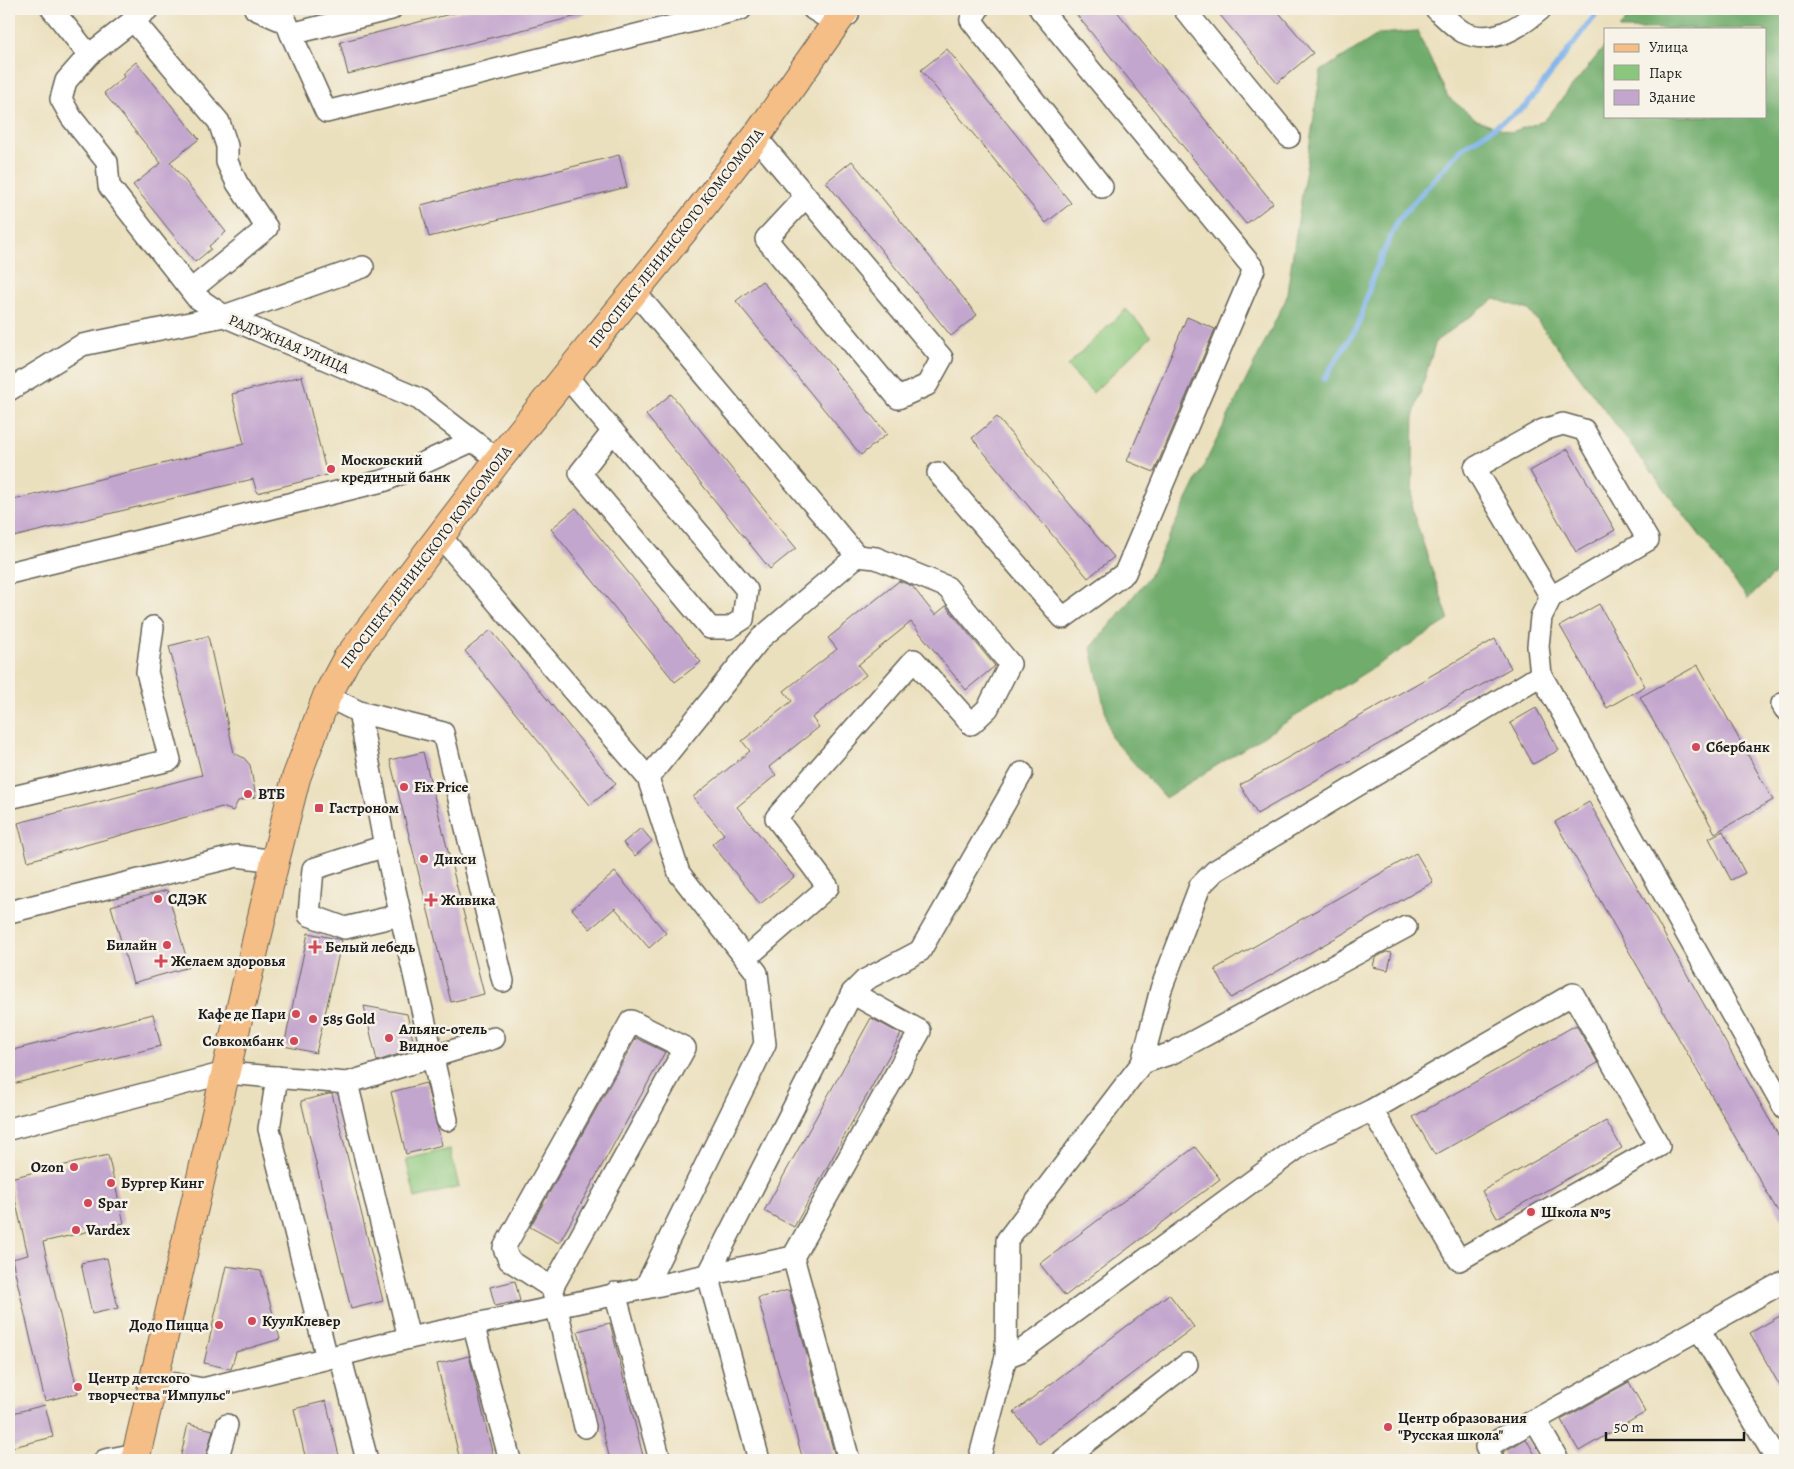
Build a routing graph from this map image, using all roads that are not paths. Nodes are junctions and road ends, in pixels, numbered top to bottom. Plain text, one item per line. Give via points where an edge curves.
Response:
1 (52, 9) edge
2 (255, 9) edge
3 (391, 9) edge
4 (741, 9) edge
5 (813, 9) edge
6 (978, 9) edge
7 (1040, 9) edge
8 (1184, 9) edge
9 (1436, 9) edge
10 (1541, 9) edge
11 (140, 14) edge
12 (846, 14) edge
13 (286, 22) edge
14 (89, 55) junction
15 (756, 137) junction
16 (1289, 137) dead end
17 (1102, 187) dead end
18 (806, 196) junction
19 (364, 267) dead end
20 (191, 290) junction
21 (635, 292) junction
22 (224, 316) junction
23 (567, 377) junction
24 (9, 390) edge
25 (612, 431) junction
26 (472, 441) junction
27 (498, 460) junction
28 (938, 473) dead end
29 (440, 536) junction
30 (857, 556) junction
31 (9, 573) edge
32 (1551, 597) junction
33 (153, 627) dead end
34 (1541, 675) junction
35 (327, 696) junction
36 (359, 712) junction
37 (1022, 773) dead end
38 (648, 778) junction
39 (9, 798) edge
40 (385, 846) junction
41 (275, 860) junction
42 (9, 912) edge
43 (400, 915) junction
44 (1406, 927) dead end
45 (746, 958) junction
46 (503, 982) dead end
47 (852, 993) junction
48 (494, 1038) dead end
49 (432, 1059) junction
50 (1142, 1063) junction
51 (225, 1073) junction
52 (277, 1077) junction
53 (347, 1083) junction
54 (1785, 1109) edge
55 (1372, 1110) junction
56 (447, 1120) dead end
57 (9, 1129) edge
58 (793, 1257) junction
59 (708, 1275) junction
60 (1785, 1281) edge
61 (646, 1286) junction
62 (615, 1293) junction
63 (554, 1297) junction
64 (473, 1324) junction
65 (1700, 1329) junction
66 (409, 1338) junction
67 (333, 1357) junction
68 (1006, 1357) junction
69 (1187, 1364) dead end
70 (154, 1380) junction
71 (1535, 1420) junction
72 (227, 1425) dead end
73 (585, 1427) dead end
74 (135, 1457) edge
75 (105, 1460) edge
76 (217, 1460) edge
77 (367, 1460) edge
78 (510, 1460) edge
79 (660, 1460) edge
80 (759, 1460) edge
81 (849, 1460) edge
82 (979, 1460) edge
83 (1063, 1460) edge
84 (1493, 1460) edge
85 (1558, 1460) edge
86 (1778, 1460) edge

1 - 14 street
2 - 13 street
3 - 13 street
4 - 13 street via 326,112
5 - 12 street
6 - 17 street via 971,20
7 - 28 street via 1254,269 1125,573 1063,618
8 - 16 street
9 - 10 street via 1463,32 1486,38 1517,28
11 - 14 street
11 - 20 street via 219,122 227,146 227,162 267,228
12 - 15 main road, ПРОСПЕКТ ЛЕНИНСКОГО КОМСОМОЛА
14 - 20 street via 66,81 61,99 71,117 107,162 109,186
15 - 18 street
15 - 21 main road, ПРОСПЕКТ ЛЕНИНСКОГО КОМСОМОЛА
18 - 18 street via 766,239 898,398 927,385 942,358
19 - 22 street
20 - 22 street
21 - 23 main road, ПРОСПЕКТ ЛЕНИНСКОГО КОМСОМОЛА
21 - 30 street
22 - 24 street, РАДУЖНАЯ УЛИЦА via 82,345
22 - 26 street, РАДУЖНАЯ УЛИЦА via 419,399
23 - 25 street
23 - 27 main road, ПРОСПЕКТ ЛЕНИНСКОГО КОМСОМОЛА
25 - 25 street via 580,473 710,628 729,628 743,619 748,590
26 - 27 street, РАДУЖНАЯ УЛИЦА
26 - 31 street via 386,480
27 - 29 main road, ПРОСПЕКТ ЛЕНИНСКОГО КОМСОМОЛА
29 - 35 main road, ПРОСПЕКТ ЛЕНИНСКОГО КОМСОМОЛА via 346,660
29 - 38 street
30 - 38 street via 762,638
30 - 45 street via 876,558 947,587 1010,664 988,708 971,724 914,660 776,818 828,886
32 - 32 street via 1648,540 1584,430 1563,424 1543,430 1475,468
32 - 34 street via 1541,617 1538,646
33 - 39 street via 147,672 170,760
34 - 50 street via 1214,870 1200,886 1161,988
34 - 54 street
35 - 36 street
35 - 41 main road, ПРОСПЕКТ ЛЕНИНСКОГО КОМСОМОЛА via 296,778
36 - 40 street
36 - 46 street via 443,733
37 - 47 street via 920,951 865,980
38 - 45 street via 679,873
40 - 43 street
40 - 43 street via 313,869 309,915 345,928
41 - 42 street via 237,856
41 - 51 main road, ПРОСПЕКТ ЛЕНИНСКОГО КОМСОМОЛА
43 - 49 street
44 - 50 street via 1172,1053
45 - 61 street via 757,973 764,1044
47 - 58 street via 920,1031
47 - 59 street
48 - 49 street
49 - 53 street
49 - 56 street
50 - 68 street via 1007,1240
51 - 52 street
51 - 57 street
51 - 70 main road, ПРОСПЕКТ ЛЕНИНСКОГО КОМСОМОЛА
52 - 53 street
52 - 67 street via 270,1129
53 - 66 street
55 - 55 street via 1573,994 1659,1146 1459,1260
55 - 68 street via 1303,1144 1022,1351
58 - 59 street
58 - 81 street
59 - 61 street
59 - 80 street
60 - 65 street
61 - 62 street
62 - 63 street
62 - 79 street
63 - 63 street via 685,1048 632,1021 504,1248 509,1260
63 - 64 street
63 - 73 street
64 - 66 street
64 - 78 street
65 - 71 street
65 - 86 street
66 - 67 street
67 - 70 street via 203,1389
67 - 77 street
68 - 82 street
69 - 83 street
70 - 74 main road, ПРОСПЕКТ ЛЕНИНСКОГО КОМСОМОЛА
71 - 84 street via 1486,1447
71 - 85 street
72 - 76 street
74 - 75 street

